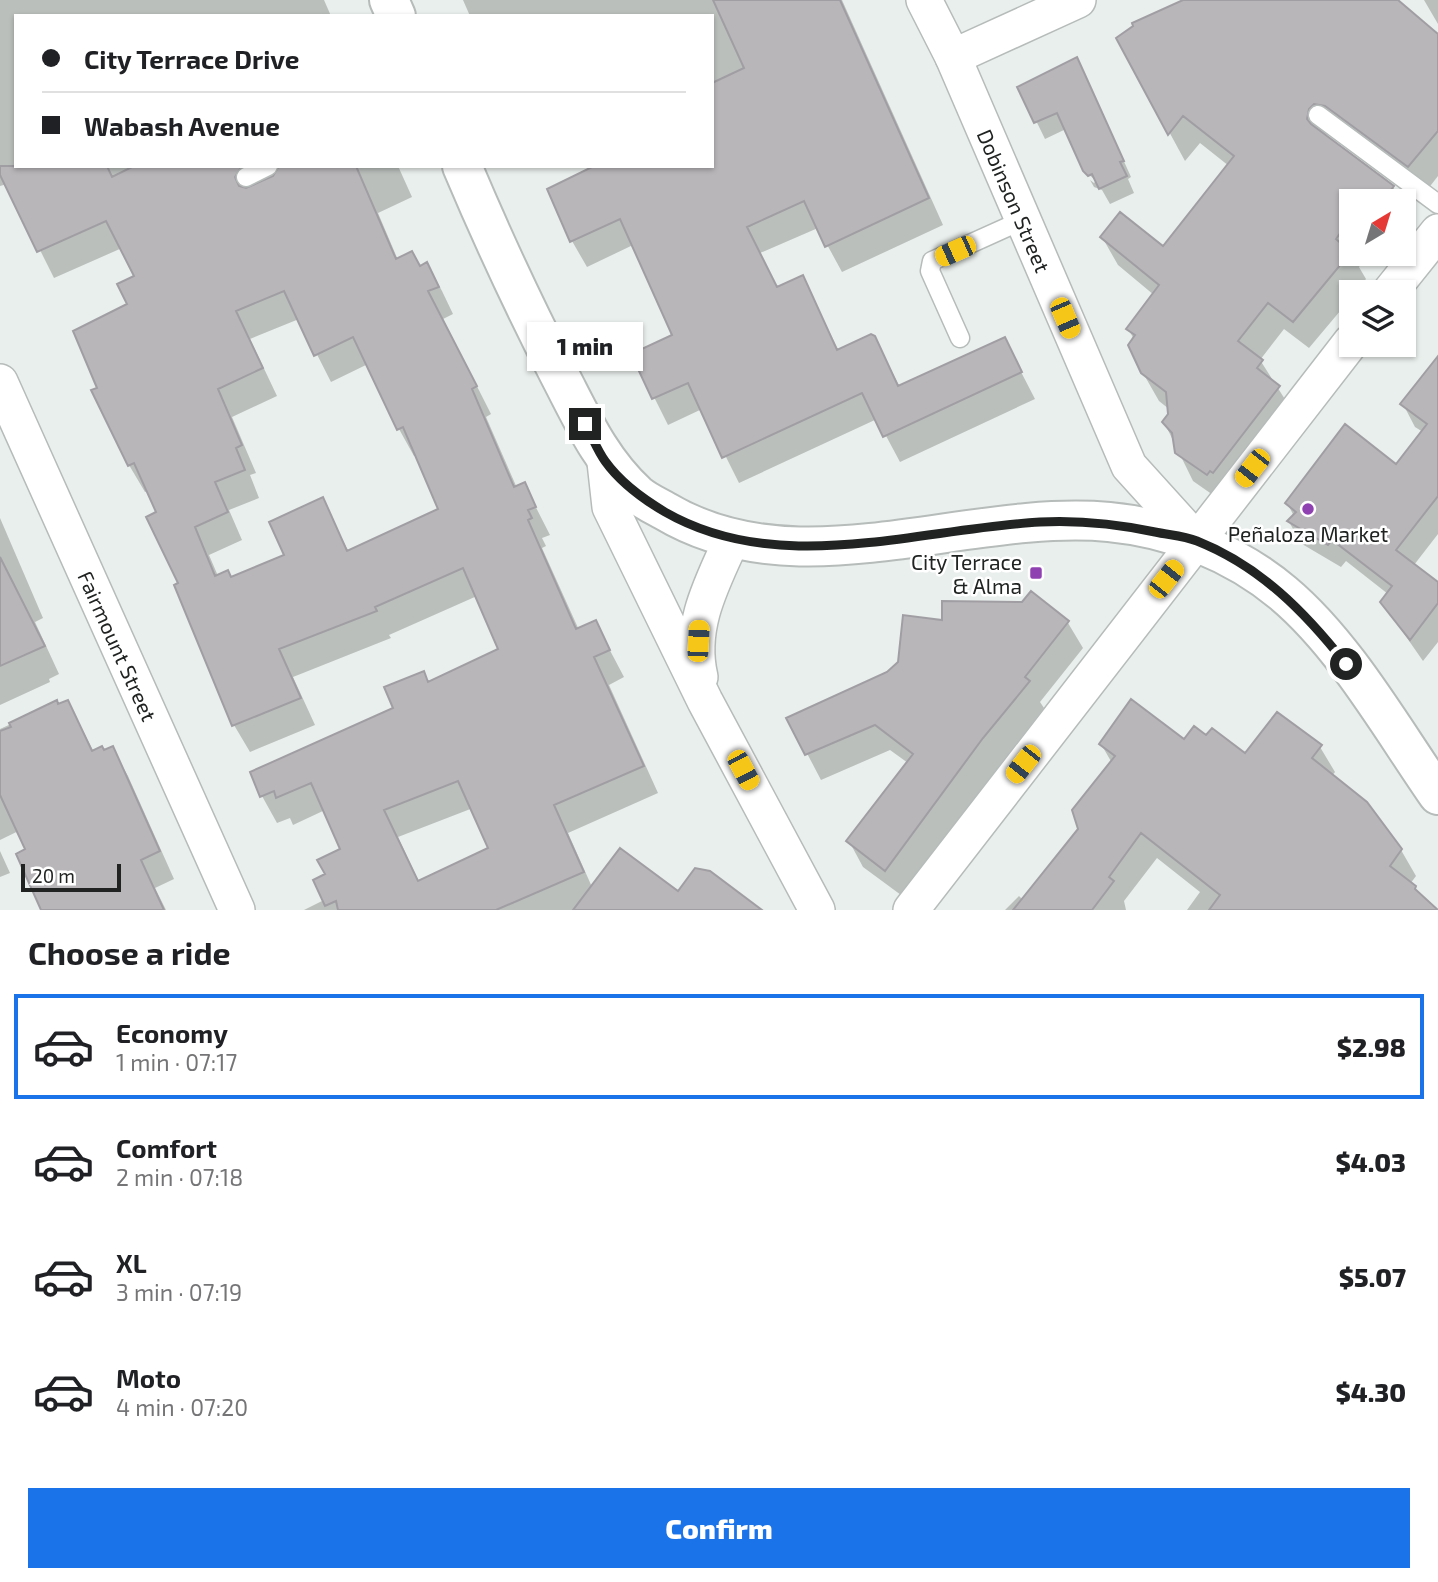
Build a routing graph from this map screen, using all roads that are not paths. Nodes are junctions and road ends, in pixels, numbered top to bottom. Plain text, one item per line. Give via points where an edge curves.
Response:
1 (924, 0) edge
2 (1077, 0) edge
3 (953, 57) junction
4 (1318, 115) dead end
5 (264, 168) edge
6 (463, 168) edge
7 (246, 177) dead end
8 (1438, 204) edge
9 (1023, 220) junction
10 (1438, 232) edge
11 (1400, 280) edge
12 (960, 338) dead end
13 (1339, 357) edge
14 (0, 382) edge
15 (605, 462) junction
16 (732, 539) junction
17 (1196, 540) junction
18 (705, 701) junction
19 (1438, 795) edge
20 (237, 910) edge
21 (817, 910) edge
22 (911, 910) edge

1 - 3 street, Dobinson Street
2 - 3 street
3 - 9 street, Dobinson Street
4 - 8 lane
5 - 7 lane
6 - 15 street via 513,284
9 - 12 lane via 932,261 930,271
9 - 17 street, Dobinson Street via 1129,466
10 - 11 street
13 - 17 street
14 - 20 street, Fairmount Street
15 - 16 street via 640,496 688,525
15 - 18 street via 610,507
16 - 17 street via 818,547 1054,522 1110,522
16 - 18 street via 699,618 696,663
17 - 19 street via 1249,569 1314,623
17 - 22 street
18 - 21 street

